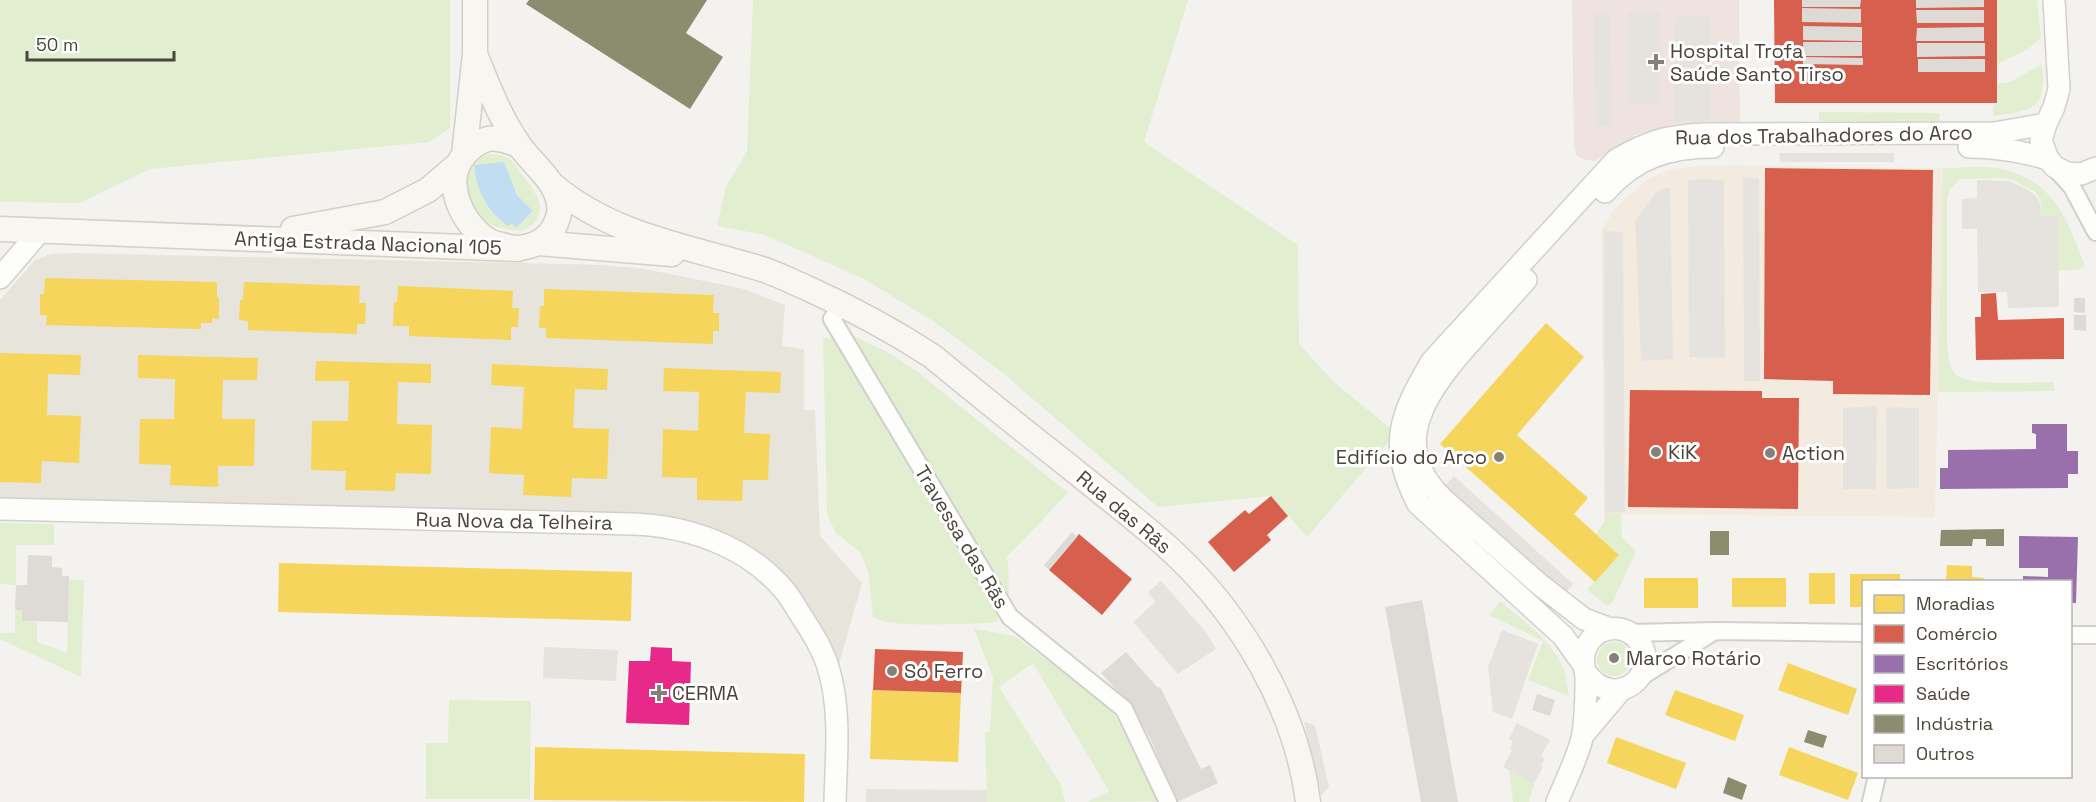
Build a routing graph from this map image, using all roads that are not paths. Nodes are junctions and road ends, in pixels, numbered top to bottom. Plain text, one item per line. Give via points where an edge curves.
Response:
1 (475, 0) edge
2 (2054, 0) edge
3 (475, 54) junction
4 (2046, 124) junction
5 (519, 145) junction
6 (460, 161) junction
7 (2051, 163) junction
8 (2096, 168) edge
9 (554, 186) junction
10 (0, 229) edge
11 (41, 230) junction
12 (2096, 232) edge
13 (219, 237) junction
14 (528, 246) junction
15 (716, 257) junction
16 (0, 278) edge
17 (842, 304) junction
18 (1408, 448) junction
19 (0, 508) edge
20 (1621, 631) junction
21 (1716, 631) junction
22 (1862, 633) edge
23 (2072, 635) edge
24 (2096, 635) edge
25 (1585, 669) junction
26 (1631, 683) junction
27 (1583, 735) junction
28 (1877, 778) edge
29 (835, 802) edge
30 (1168, 802) edge
31 (1308, 802) edge
32 (1557, 802) edge
33 (1870, 802) edge

1 - 3 main road
2 - 4 street via 2059,89
3 - 5 main road via 495,104
3 - 6 main road
4 - 7 street via 2041,140
4 - 18 street, Rua dos Trabalhadores do Arco via 1994,133 1679,135 1637,148 1608,168 1432,362 1402,422
5 - 6 main road via 488,139 472,146
5 - 9 main road
6 - 13 main road, Antiga Estrada Nacional 105 via 428,190 385,212 310,228
6 - 14 main road via 454,187 462,212 475,229 492,242
7 - 8 street, Rua dos Trabalhadores do Arco via 2067,173 2081,174
7 - 12 street via 2072,187
7 - 18 street, Rua dos Trabalhadores do Arco via 2020,151 1994,147 1703,147 1665,152 1646,160 1620,175 1444,372 1425,401
9 - 14 main road via 560,205 557,221 550,234
9 - 15 main road, Antiga Estrada Nacional 105 via 574,203 628,231
10 - 11 main road, Antiga Estrada Nacional 105
11 - 13 main road, Antiga Estrada Nacional 105
11 - 16 street
13 - 14 main road, Antiga Estrada Nacional 105
14 - 15 main road, Antiga Estrada Nacional 105
15 - 17 main road, Antiga Estrada Nacional 105 via 766,271
17 - 30 street, Travessa das Rãs via 832,319 1010,617 1124,708
17 - 31 main road, Rua das Rãs via 932,356 1141,524 1195,575 1242,634 1282,707 1296,745
18 - 20 street via 1431,488 1539,584 1584,619
18 - 25 street via 1402,467 1418,504 1563,636
19 - 29 street, Rua Nova da Telheira via 678,528 736,552 769,576 784,590 816,639 830,673 836,713
20 - 21 street
20 - 25 street via 1600,632 1593,637 1583,654
20 - 26 street via 1638,639 1645,658 1644,668
21 - 22 street
21 - 26 street
23 - 24 street
25 - 26 street via 1602,688 1612,690
25 - 27 street
26 - 27 street
27 - 32 street
28 - 33 street

